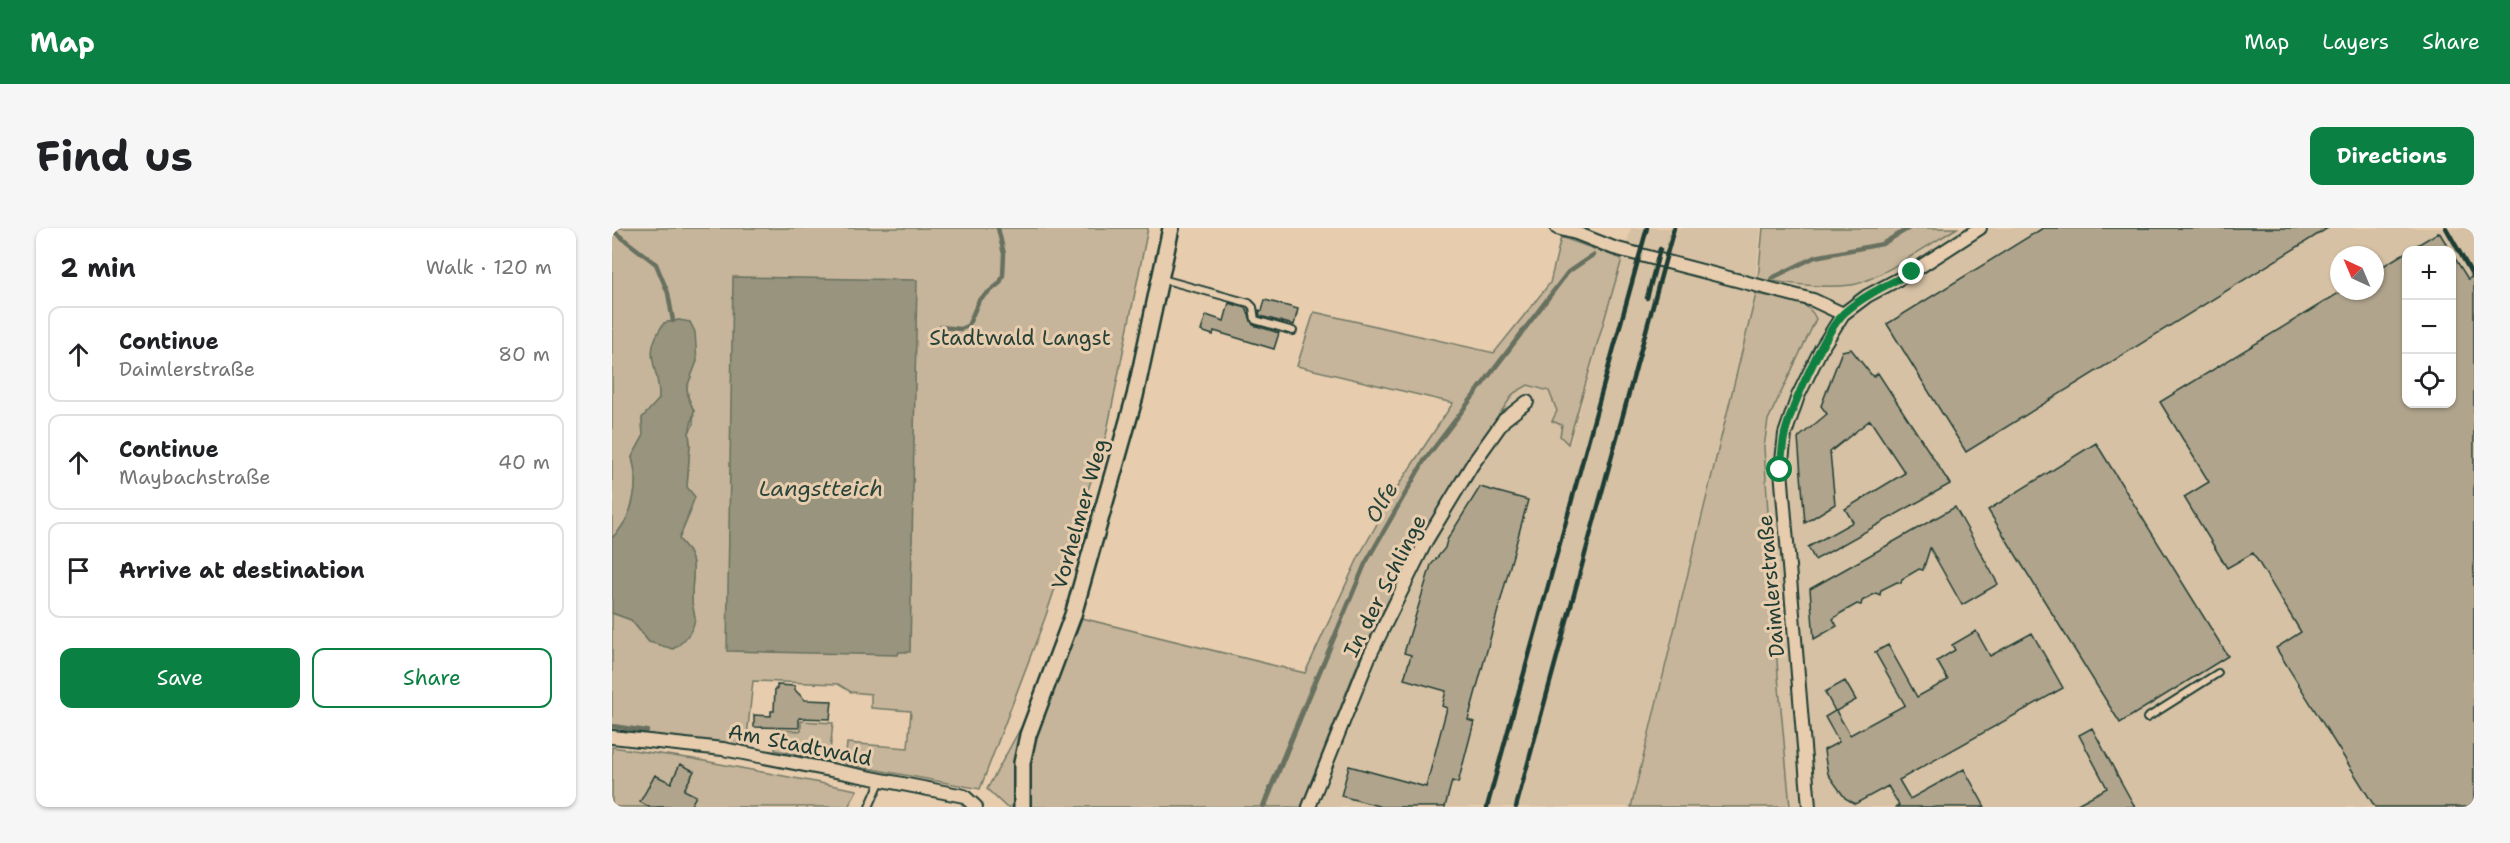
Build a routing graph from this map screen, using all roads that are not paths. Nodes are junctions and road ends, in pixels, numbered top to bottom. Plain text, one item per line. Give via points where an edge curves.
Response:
1 (1171, 228) edge
2 (1557, 228) edge
3 (1980, 228) edge
4 (1577, 230) edge
5 (1161, 279) junction
6 (1843, 314) junction
7 (1293, 332) dead end
8 (1527, 402) dead end
9 (2218, 674) dead end
10 (2147, 718) dead end
11 (612, 737) edge
12 (881, 780) junction
13 (869, 807) edge
14 (976, 807) edge
15 (1022, 807) edge
16 (1309, 807) edge
17 (1809, 807) edge

1 - 5 street, Vorhelmer Weg
2 - 4 street
3 - 6 street
4 - 6 street via 1614,248 1813,300
5 - 7 lane via 1249,303 1255,320
5 - 15 street, Vorhelmer Weg via 1136,396 1073,615 1028,735 1022,763
6 - 17 street, Daimlerstraße via 1798,396 1785,434 1780,470
8 - 16 street, In der Schlinge via 1504,420 1426,542 1369,657
9 - 10 lane
11 - 12 street, Am Stadtwald via 723,749
12 - 13 lane
12 - 14 street, Am Stadtwald via 964,796

